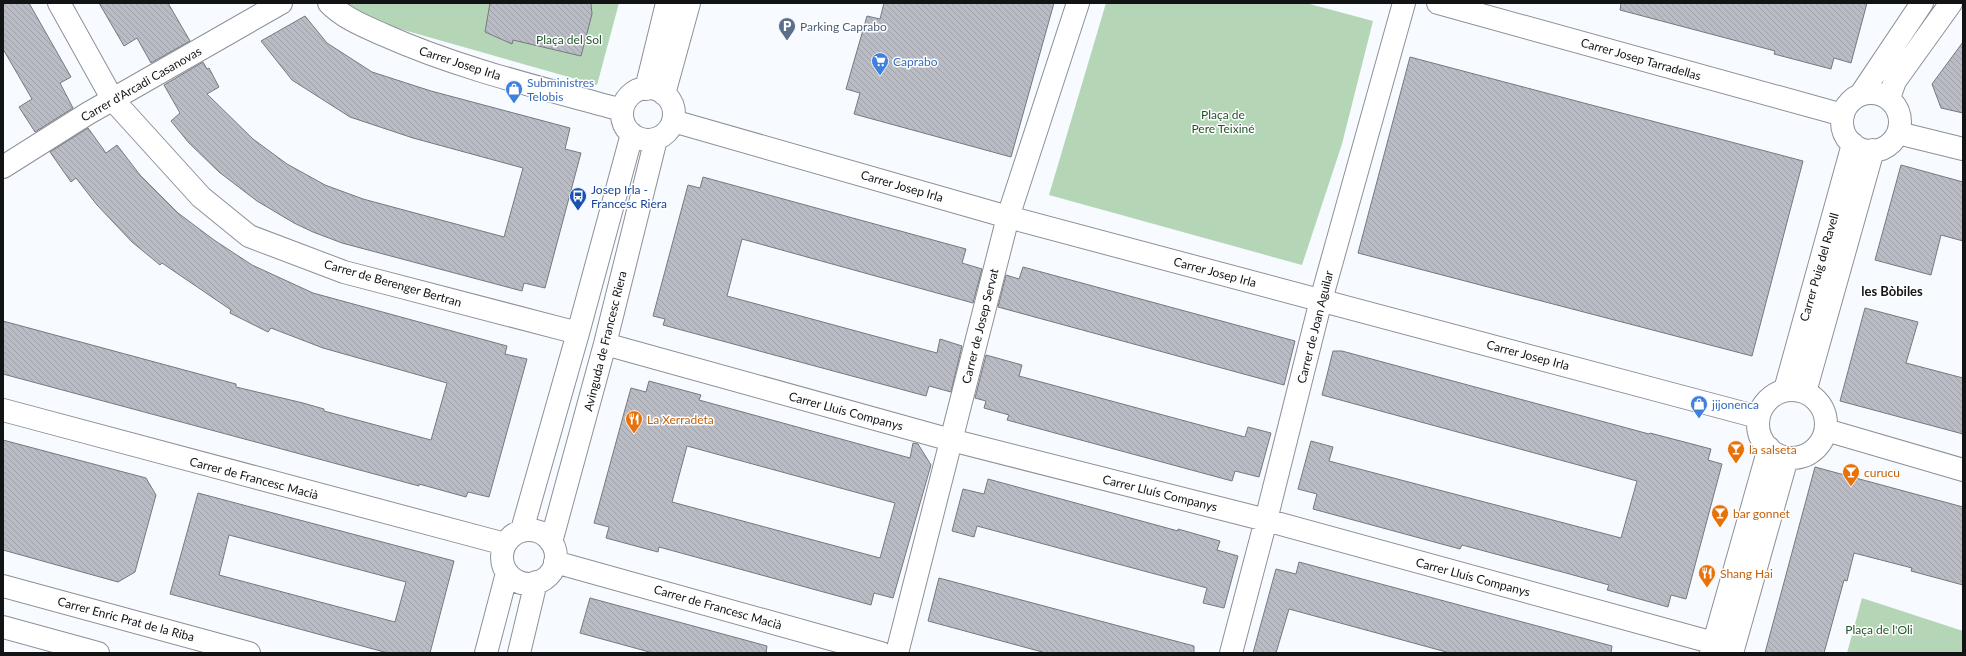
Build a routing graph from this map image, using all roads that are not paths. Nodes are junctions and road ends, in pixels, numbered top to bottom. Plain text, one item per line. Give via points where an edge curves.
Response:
1 (59, 3) edge
2 (281, 3) edge
3 (329, 3) edge
4 (667, 3) edge
5 (688, 3) edge
6 (1078, 3) edge
7 (1404, 3) edge
8 (1438, 3) edge
9 (1922, 3) edge
10 (1951, 3) edge
11 (655, 91) junction
12 (1861, 94) junction
13 (1889, 98) junction
14 (113, 100) junction
15 (622, 110) junction
16 (1843, 115) junction
17 (673, 121) junction
18 (1898, 133) junction
19 (632, 134) junction
20 (656, 139) junction
21 (1863, 147) junction
22 (1963, 149) edge
23 (3, 168) edge
24 (1008, 217) junction
25 (1321, 300) junction
26 (578, 334) junction
27 (605, 344) junction
28 (1795, 391) junction
29 (3, 410) edge
30 (1758, 417) junction
31 (1826, 430) junction
32 (951, 440) junction
33 (1778, 453) junction
34 (1963, 470) edge
35 (1266, 520) junction
36 (522, 530) junction
37 (505, 544) junction
38 (553, 552) junction
39 (507, 573) junction
40 (536, 582) junction
41 (3, 586) edge
42 (3, 627) edge
43 (1719, 650) edge
44 (98, 653) edge
45 (249, 653) edge
46 (486, 653) edge
47 (519, 653) edge
48 (881, 653) edge
49 (897, 653) edge
50 (1231, 653) edge

1 - 14 street, Carrer de Berenger Bertran
2 - 14 street, Carrer d'Arcadi Casanovas
3 - 15 street, Carrer Josep Irla via 361,25 423,52 466,67
4 - 11 street
5 - 11 street
6 - 24 street, Carrer de Josep Servat
7 - 25 street, Carrer de Joan Aguilar
8 - 16 street, Carrer Josep Tarradellas
9 - 12 street
10 - 13 street via 1895,81
11 - 15 street via 632,94
11 - 17 street via 672,104
12 - 13 street via 1871,92
12 - 16 street via 1853,99
13 - 18 street via 1896,105 1899,114
14 - 23 street, Carrer d'Arcadi Casanovas
14 - 26 street, Carrer de Berenger Bertran via 201,197 249,236 344,272
15 - 19 street via 623,124
16 - 21 street via 1844,133
17 - 20 street via 670,129
17 - 24 street, Carrer Josep Irla
18 - 21 street via 1887,146
18 - 22 street
19 - 20 street via 641,140
19 - 26 street
20 - 27 street, Avinguda de Francesc Riera
21 - 28 street, Carrer Puig del Ravell
24 - 25 street, Carrer Josep Irla
24 - 32 street, Carrer de Josep Servat
25 - 30 street, Carrer Josep Irla
25 - 35 street, Carrer de Joan Aguilar
26 - 36 street
27 - 32 street, Carrer Lluís Companys
27 - 38 street, Avinguda de Francesc Riera
28 - 30 street via 1777,392 1762,407
28 - 31 street via 1818,401 1824,410
29 - 37 street, Carrer de Francesc Macià
30 - 33 street via 1759,435
31 - 33 street via 1822,441 1806,456
31 - 34 street
32 - 35 street, Carrer Lluís Companys
32 - 49 street, Carrer de Josep Servat
33 - 43 street
35 - 43 street, Carrer Lluís Companys
35 - 50 street, Carrer de Joan Aguilar
36 - 37 street
36 - 38 street via 540,532
37 - 39 street via 502,558
38 - 40 street via 547,577
38 - 48 street, Carrer de Francesc Macià
39 - 40 street via 523,584
39 - 46 street
40 - 47 street
41 - 45 street, Carrer Enric Prat de la Riba
42 - 44 street

